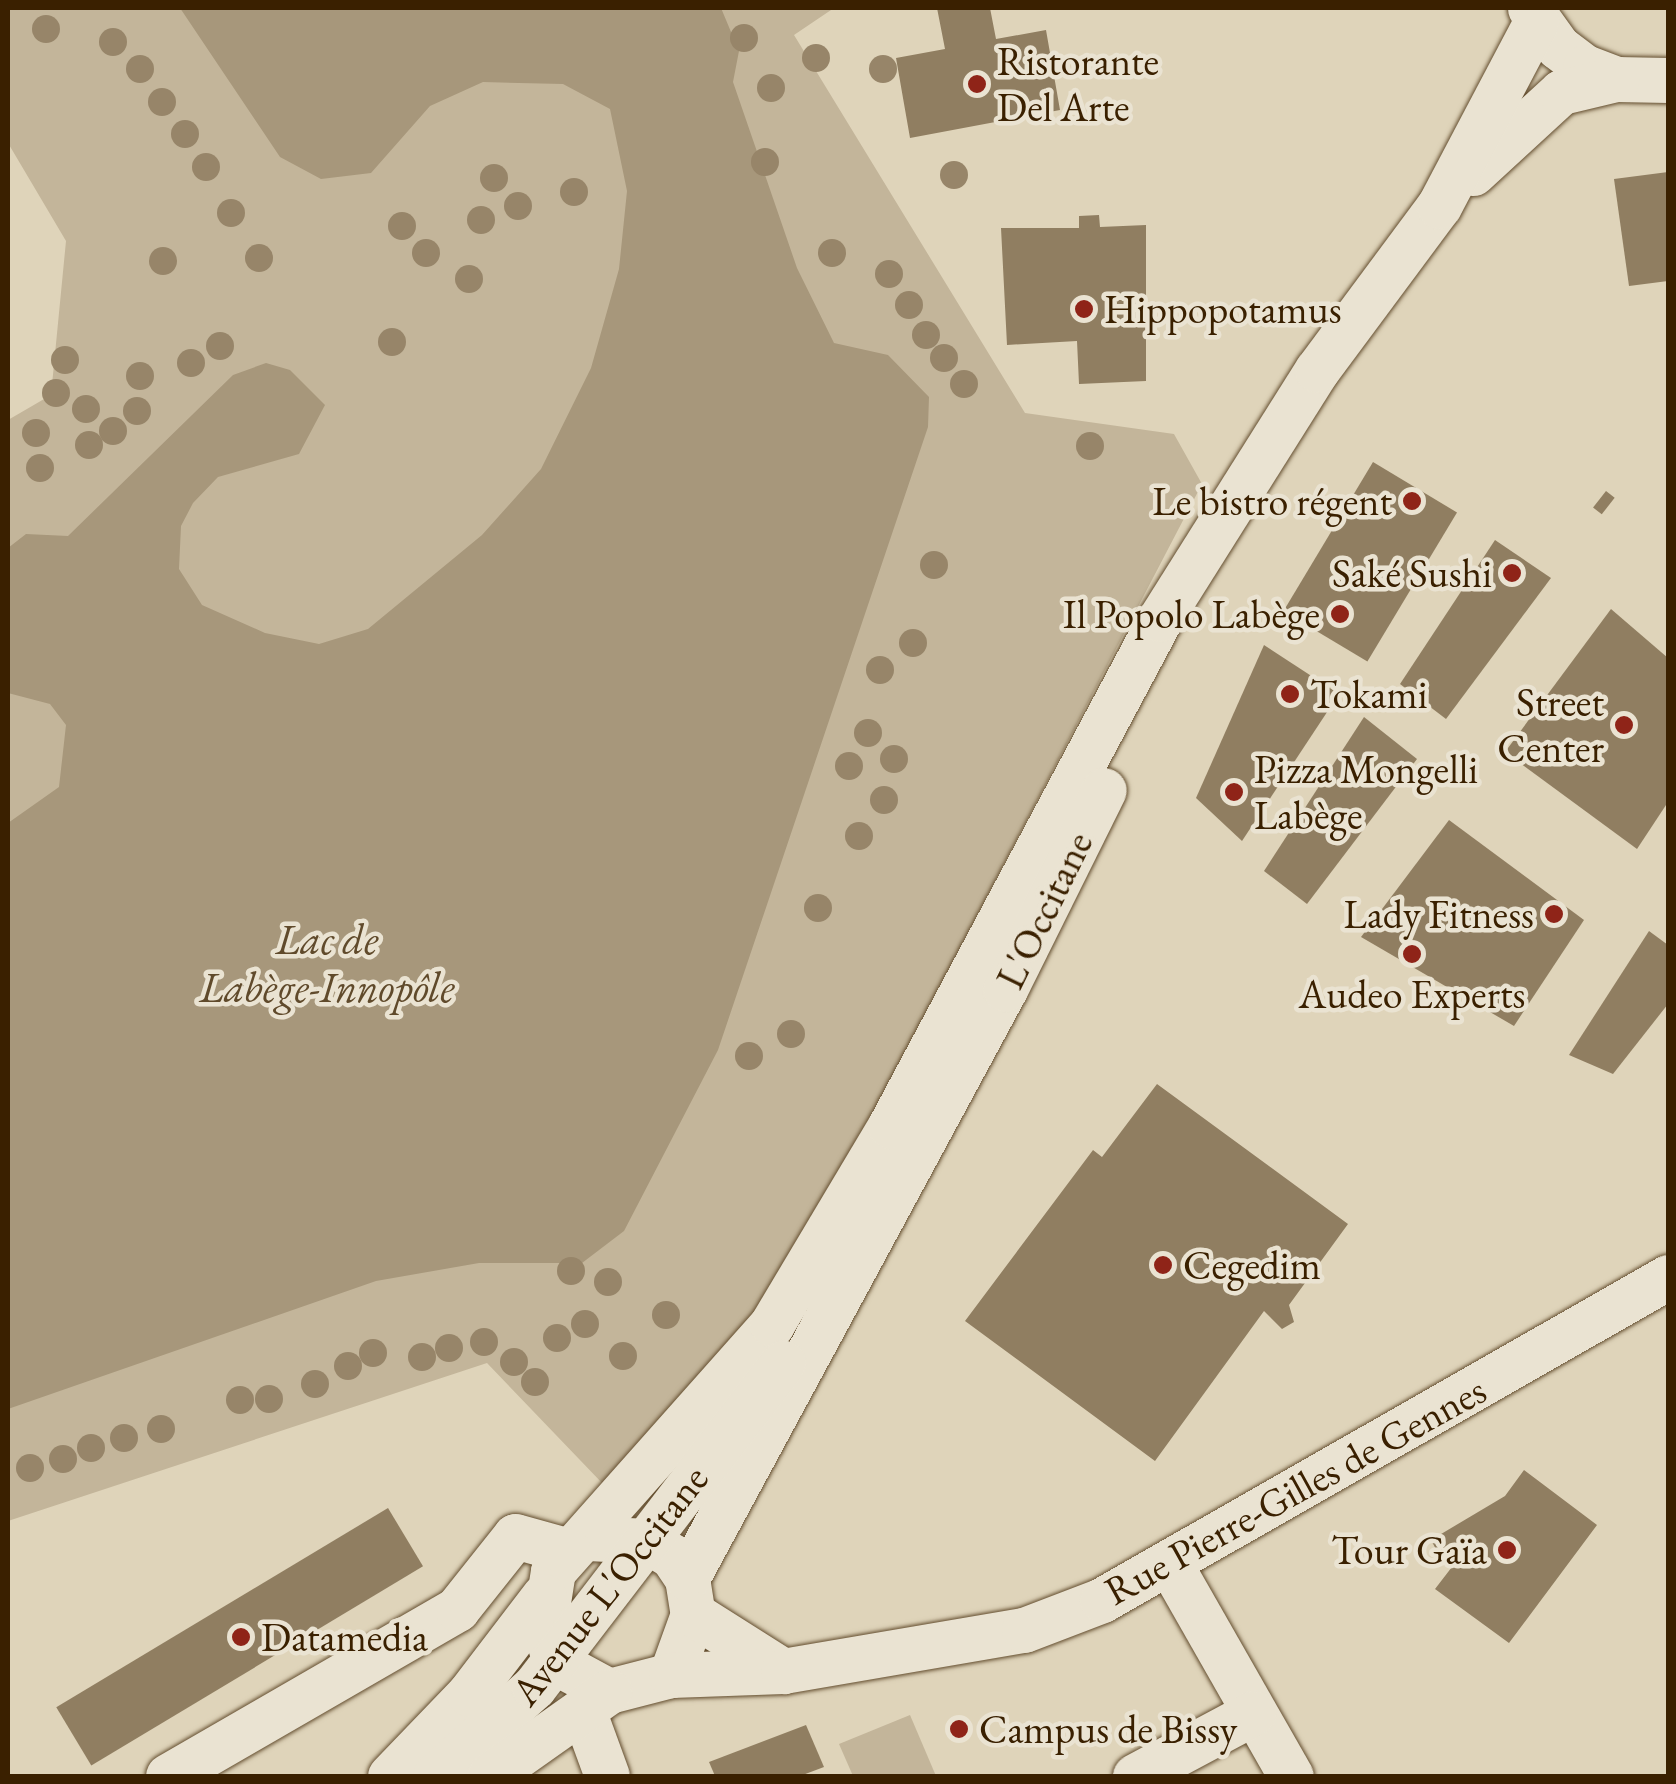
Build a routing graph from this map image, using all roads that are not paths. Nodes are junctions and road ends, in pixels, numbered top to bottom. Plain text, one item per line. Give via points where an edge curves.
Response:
1 (1533, 15) edge
2 (1616, 79) junction
3 (1668, 80) edge
4 (1440, 206) junction
5 (1240, 492) junction
6 (1045, 837) junction
7 (1668, 1277) edge
8 (824, 1316) junction
9 (768, 1380) junction
10 (647, 1541) junction
11 (578, 1545) junction
12 (1170, 1566) junction
13 (544, 1596) junction
14 (690, 1596) junction
15 (555, 1662) junction
16 (783, 1670) junction
17 (671, 1675) junction
18 (596, 1701) junction
19 (1252, 1713) junction
20 (168, 1776) edge
21 (390, 1776) edge
22 (435, 1776) edge
23 (489, 1776) edge
24 (607, 1776) edge
25 (1135, 1776) edge
26 (1291, 1776) edge

1 - 2 street via 1558,48
1 - 4 street, L'Occitane
2 - 3 street
2 - 4 street, L'Occitane via 1561,92
4 - 5 street, L'Occitane via 1317,370
5 - 6 street, L'Occitane via 1160,619
5 - 8 street, L'Occitane via 1137,726 1013,974
6 - 9 street, L'Occitane via 996,956
6 - 11 street, L'Occitane via 890,1126 772,1324
7 - 12 street, Rue Pierre-Gilles de Gennes
8 - 9 street, L'Occitane
8 - 14 street, L'Occitane
9 - 10 street, Avenue L'Occitane
10 - 11 street
10 - 14 street
10 - 15 street, Avenue L'Occitane
11 - 13 street, L'Occitane
11 - 20 street via 515,1536 457,1609
12 - 16 street, Rue Pierre-Gilles de Gennes via 1024,1630
12 - 19 street
13 - 15 street
13 - 21 street, Avenue L'Occitane via 469,1694
14 - 16 street
14 - 17 street, L'Occitane
15 - 18 street
15 - 22 street, Avenue L'Occitane
16 - 17 street, Rue Pierre-Gilles de Gennes
17 - 18 street
18 - 23 street, Avenue L'Occitane
18 - 24 street
19 - 25 street
19 - 26 street

